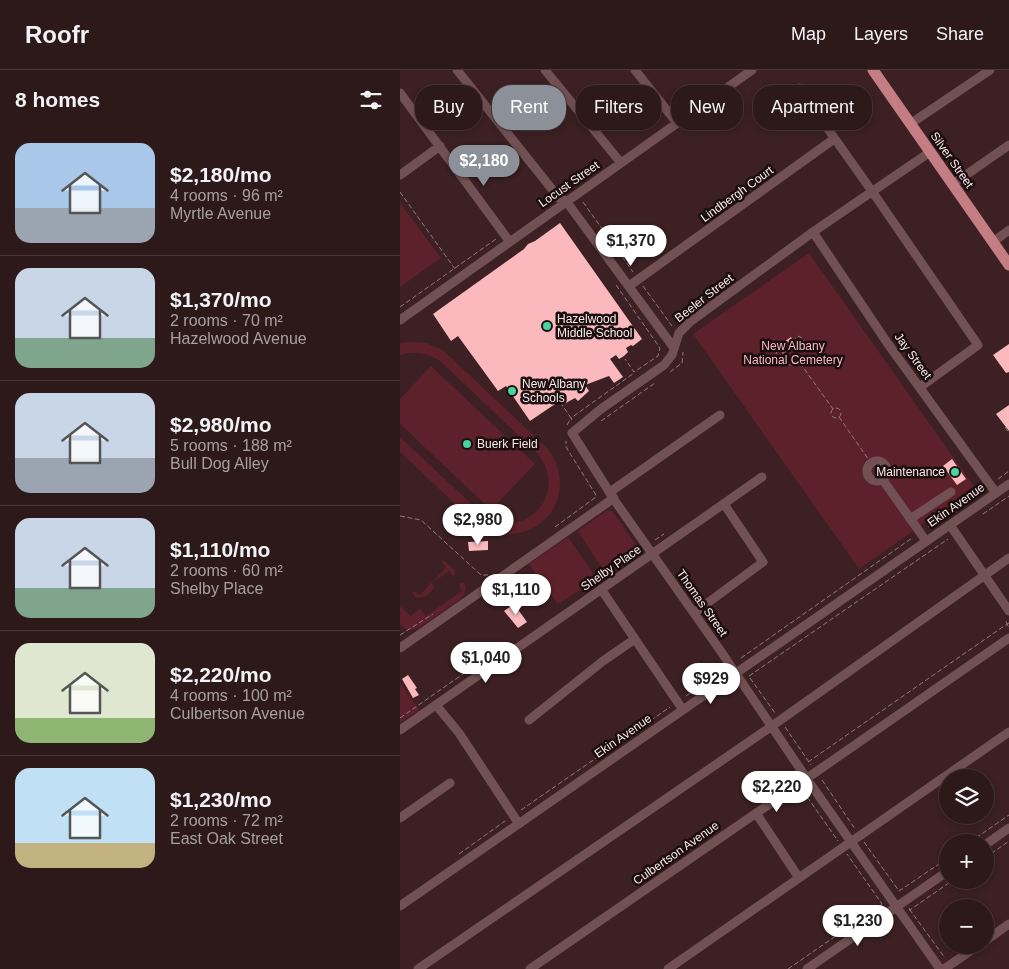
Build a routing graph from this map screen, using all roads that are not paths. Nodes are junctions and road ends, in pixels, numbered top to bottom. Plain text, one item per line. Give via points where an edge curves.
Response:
1 (457, 70) edge
2 (545, 70) edge
3 (635, 70) edge
4 (752, 70) edge
5 (873, 70) edge
6 (990, 70) edge
7 (731, 85) edge
8 (400, 93) edge
9 (671, 115) edge
10 (910, 124) junction
11 (671, 127) edge
12 (827, 130) edge
13 (834, 140) junction
14 (1009, 144) edge
15 (440, 146) junction
16 (930, 152) junction
17 (620, 163) junction
18 (400, 174) edge
19 (953, 184) junction
20 (872, 191) junction
21 (566, 201) junction
22 (1009, 230) edge
23 (813, 232) junction
24 (510, 242) junction
25 (993, 242) junction
26 (1009, 265) edge
27 (630, 286) junction
28 (400, 320) edge
29 (674, 348) junction
30 (920, 387) junction
31 (720, 415) dead end
32 (762, 477) dead end
33 (883, 480) junction
34 (1009, 484) edge
35 (951, 492) dead end
36 (996, 493) junction
37 (612, 495) junction
38 (724, 504) junction
39 (910, 519) junction
40 (950, 525) junction
41 (926, 541) junction
42 (653, 554) junction
43 (1009, 558) edge
44 (984, 575) junction
45 (601, 589) junction
46 (694, 613) junction
47 (1007, 613) edge
48 (400, 636) edge
49 (1009, 638) edge
50 (635, 639) junction
51 (404, 646) edge
52 (736, 673) junction
53 (436, 705) junction
54 (683, 710) junction
55 (529, 720) dead end
56 (776, 723) junction
57 (400, 730) edge
58 (1009, 732) edge
59 (807, 779) junction
60 (450, 783) dead end
61 (756, 812) junction
62 (400, 818) edge
63 (519, 824) junction
64 (1009, 828) edge
65 (994, 839) edge
66 (852, 842) junction
67 (939, 877) edge
68 (799, 878) junction
69 (400, 906) edge
70 (897, 906) junction
71 (1009, 924) edge
72 (994, 935) edge
73 (966, 954) edge
74 (947, 967) edge
75 (418, 969) edge
76 (530, 969) edge
77 (668, 969) edge
78 (806, 969) edge
79 (940, 969) edge

1 - 21 street via 559,198
2 - 17 street
3 - 9 street
4 - 7 street, Locust Street
5 - 10 main road, Silver Street
6 - 10 street
8 - 15 street
10 - 16 main road, Silver Street
11 - 17 street, Locust Street
12 - 13 street
13 - 20 street
13 - 27 street, Lindbergh Court
14 - 19 street
15 - 18 street
15 - 24 street
16 - 19 main road, Silver Street
16 - 20 street, Beeler Street
17 - 21 street, Locust Street
19 - 25 main road, Silver Street
20 - 23 street, Beeler Street
20 - 30 street via 978,344
21 - 24 street, Locust Street
21 - 27 street
22 - 25 street
23 - 29 street, Beeler Street via 691,321 679,334
23 - 30 street, Jay Street
24 - 28 street, Locust Street
25 - 26 main road, Silver Street
27 - 29 street
29 - 37 street, Beeler Street via 664,365 601,409 572,434
30 - 36 street, Jay Street
31 - 37 street
32 - 38 street, Shelby Place
33 - 33 street via 877,482 869,477 867,471 871,463 878,461 886,466 888,472
33 - 39 street
34 - 36 street, Ekin Avenue
35 - 39 street
36 - 40 street, Ekin Avenue
37 - 42 street, Thomas Street
37 - 51 street
38 - 42 street, Shelby Place
38 - 46 street via 763,562
39 - 41 street
40 - 41 street, Ekin Avenue
40 - 44 street
41 - 52 street, Ekin Avenue
42 - 45 street, Shelby Place
42 - 46 street, Thomas Street
43 - 44 street
44 - 47 street
44 - 56 street
45 - 50 street
45 - 53 street, Shelby Place
46 - 52 street, Thomas Street
48 - 51 street
49 - 59 street, Culbertson Avenue
50 - 54 street
50 - 55 street via 603,660
52 - 54 street, Ekin Avenue
52 - 56 street, Thomas Street
53 - 57 street, Shelby Place
53 - 63 street
54 - 63 street, Ekin Avenue
56 - 59 street, Thomas Street
56 - 75 street
58 - 66 street
59 - 61 street, Culbertson Avenue
59 - 66 street, Thomas Street
60 - 62 street
61 - 68 street
61 - 76 street, Culbertson Avenue
63 - 69 street, Ekin Avenue
64 - 65 street
66 - 68 street
66 - 70 street, Thomas Street
67 - 70 street
68 - 77 street
70 - 78 street
70 - 79 street, Thomas Street
71 - 72 street
73 - 74 street

